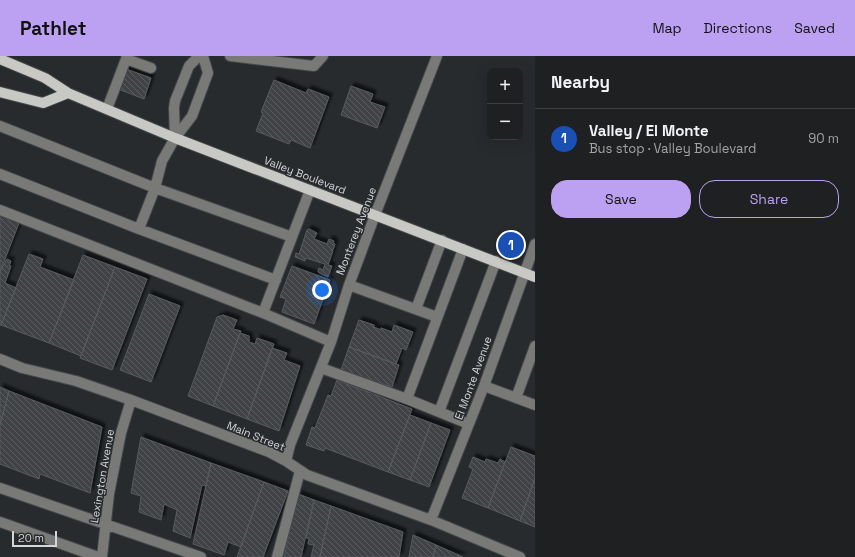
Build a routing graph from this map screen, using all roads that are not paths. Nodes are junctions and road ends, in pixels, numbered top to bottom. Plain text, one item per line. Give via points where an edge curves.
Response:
1 (199, 56) edge
2 (203, 56) edge
3 (230, 56) edge
4 (324, 56) edge
5 (437, 56) edge
6 (0, 60) edge
7 (151, 68) dead end
8 (0, 92) edge
9 (68, 93) junction
10 (106, 110) junction
11 (0, 126) edge
12 (174, 138) junction
13 (0, 174) edge
14 (155, 188) junction
15 (310, 190) junction
16 (0, 210) edge
17 (375, 215) junction
18 (139, 229) junction
19 (292, 237) junction
20 (442, 240) junction
21 (535, 244) edge
22 (463, 249) junction
23 (496, 261) junction
24 (524, 273) junction
25 (535, 276) edge
26 (276, 280) junction
27 (349, 285) junction
28 (416, 309) junction
29 (263, 313) junction
30 (437, 317) junction
31 (331, 342) junction
32 (535, 346) edge
33 (0, 359) edge
34 (321, 368) junction
35 (484, 386) junction
36 (516, 398) junction
37 (407, 399) junction
38 (131, 400) junction
39 (535, 405) edge
40 (439, 412) junction
41 (469, 424) junction
42 (286, 461) junction
43 (300, 471) junction
44 (0, 488) edge
45 (431, 520) junction
46 (0, 522) edge
47 (106, 524) junction
48 (98, 557) edge
49 (102, 557) edge
50 (201, 557) edge
51 (278, 557) edge
52 (520, 557) edge

1 - 12 street via 189,66 175,101
2 - 12 street via 208,73 192,116
3 - 4 street via 314,66
5 - 17 street, Monterey Avenue
6 - 9 main road, Valley Boulevard via 45,78
7 - 10 street via 126,59
8 - 9 main road via 43,103
9 - 10 main road, Valley Boulevard
10 - 12 main road, Valley Boulevard
11 - 14 street
12 - 14 street via 162,161
12 - 15 main road, Valley Boulevard
13 - 18 street
14 - 18 street
14 - 19 street
15 - 17 main road, Valley Boulevard
15 - 19 street
16 - 29 street
17 - 20 main road, Valley Boulevard
17 - 27 street, Monterey Avenue
18 - 26 street
19 - 26 street
20 - 22 main road, Valley Boulevard
20 - 28 street
21 - 24 street, El Monte Avenue
22 - 23 main road, Valley Boulevard
22 - 30 street
23 - 24 main road, Valley Boulevard
23 - 40 street
24 - 25 main road, Valley Boulevard
24 - 35 street, El Monte Avenue
26 - 29 street
27 - 28 street
27 - 31 street, Monterey Avenue
28 - 30 street
29 - 31 street
30 - 37 street
31 - 34 street, Monterey Avenue
32 - 36 street
33 - 38 street, Main Street via 22,368 76,381
34 - 37 street
34 - 42 street, Monterey Avenue
35 - 36 street
35 - 41 street, El Monte Avenue
36 - 39 street
37 - 40 street
38 - 42 street, Main Street via 269,452
38 - 47 street, Lexington Avenue via 121,433
40 - 41 street
41 - 45 street, El Monte Avenue
42 - 43 street, Main Street
43 - 45 street, Main Street
43 - 51 street
44 - 47 street
45 - 52 street, Main Street
46 - 48 street
47 - 49 street, Lexington Avenue
47 - 50 street

